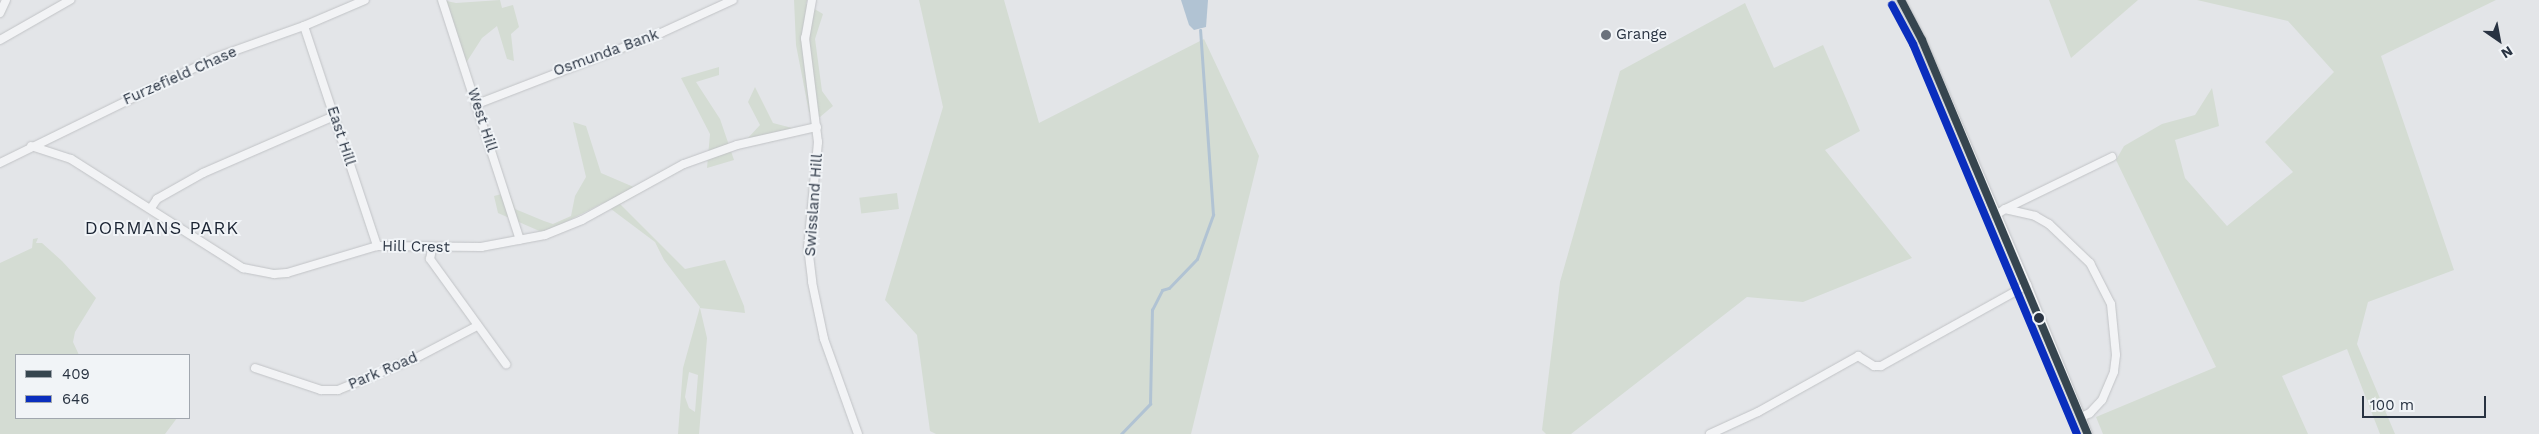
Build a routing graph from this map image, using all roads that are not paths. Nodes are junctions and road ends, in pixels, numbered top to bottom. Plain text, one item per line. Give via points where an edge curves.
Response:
1 (6, 0) edge
2 (70, 0) edge
3 (365, 0) edge
4 (442, 0) edge
5 (733, 0) edge
6 (812, 0) edge
7 (1901, 0) edge
8 (0, 13) edge
9 (304, 26) junction
10 (0, 40) edge
11 (477, 104) junction
12 (334, 116) junction
13 (817, 127) junction
14 (31, 146) junction
15 (2112, 157) dead end
16 (0, 163) edge
17 (151, 208) junction
18 (2005, 209) junction
19 (1996, 214) junction
20 (520, 240) junction
21 (377, 246) junction
22 (432, 248) junction
23 (2027, 285) junction
24 (477, 326) junction
25 (506, 364) dead end
26 (256, 368) dead end
27 (2081, 417) junction
28 (858, 434) edge
29 (1710, 434) edge
30 (2088, 434) edge

1 - 8 street
2 - 10 street
3 - 9 street, Furzefield Chase
4 - 11 street, West Hill
5 - 11 street, Osmunda Bank via 661,34 590,58
6 - 13 street, Swissland Hill via 805,38
7 - 19 street via 1922,40
9 - 12 street, East Hill
9 - 14 street, Furzefield Chase via 214,58
11 - 20 street, West Hill
12 - 17 street via 203,173 157,199
12 - 21 street, East Hill
13 - 20 street, Hill Crest via 737,145 684,164 582,220 545,235
13 - 28 street, Swissland Hill via 808,247 812,282 824,339
14 - 16 street, Furzefield Chase
14 - 17 street, Hill Crest via 71,159
15 - 18 street
17 - 21 street, Hill Crest via 243,268 258,273 287,273
18 - 19 street
18 - 27 street via 2035,216 2068,239 2090,263 2110,304 2116,355 2114,372 2102,400 2090,413
19 - 23 street
20 - 22 street, Hill Crest via 481,247
21 - 22 street, Hill Crest
22 - 24 street via 430,259
23 - 27 street
23 - 29 street via 1882,366 1874,366 1858,356 1758,412
24 - 25 street
24 - 26 street, Park Road via 416,358 338,390 321,390
27 - 30 street

